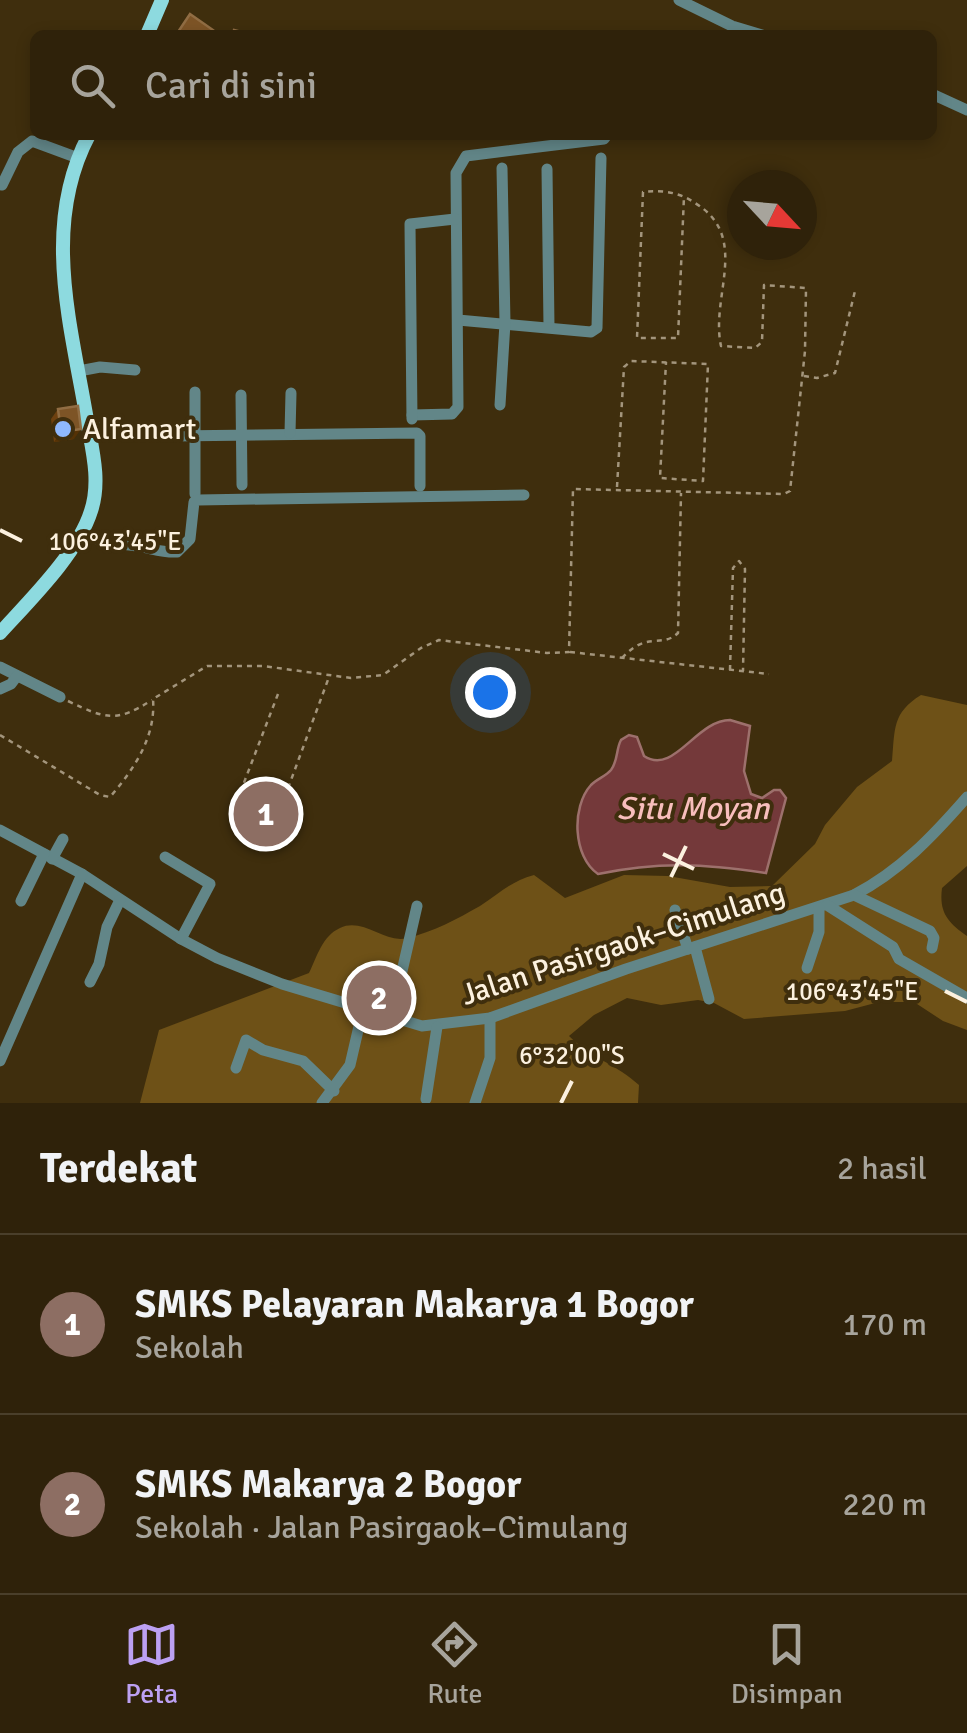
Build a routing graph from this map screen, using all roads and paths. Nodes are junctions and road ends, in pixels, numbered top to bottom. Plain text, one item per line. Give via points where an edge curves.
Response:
1 (162, 0) edge
2 (678, 0) edge
3 (149, 30) edge
4 (745, 30) edge
5 (937, 96) edge
6 (967, 110) edge
7 (87, 140) edge
8 (604, 140) edge
9 (78, 158) junction
10 (600, 158) dead end
11 (502, 168) dead end
12 (546, 169) dead end
13 (2, 185) edge
14 (684, 196) junction
15 (455, 219) junction
16 (855, 291) dead end
17 (458, 320) junction
18 (505, 323) junction
19 (548, 326) junction
20 (666, 362) junction
21 (88, 369) junction
22 (135, 370) dead end
23 (803, 376) junction
24 (195, 392) dead end
25 (292, 394) dead end
26 (241, 395) dead end
27 (500, 405) dead end
28 (412, 416) junction
29 (97, 428) junction
30 (412, 433) junction
31 (242, 434) junction
32 (290, 434) junction
33 (195, 436) junction
34 (242, 484) dead end
35 (420, 486) dead end
36 (616, 488) junction
37 (681, 492) junction
38 (195, 494) dead end
39 (524, 495) dead end
40 (87, 535) junction
41 (0, 633) edge
42 (569, 652) junction
43 (622, 658) junction
44 (0, 667) edge
45 (730, 670) junction
46 (743, 671) junction
47 (768, 674) dead end
48 (329, 675) junction
49 (17, 676) junction
50 (0, 689) edge
51 (278, 694) dead end
52 (60, 697) joint
53 (153, 699) junction
54 (0, 735) edge
55 (967, 797) edge
56 (0, 830) edge
57 (63, 839) dead end
58 (48, 857) junction
59 (165, 857) dead end
60 (82, 874) junction
61 (854, 895) junction
62 (120, 900) junction
63 (21, 901) dead end
64 (418, 906) dead end
65 (823, 906) junction
66 (675, 910) dead end
67 (181, 940) junction
68 (691, 948) junction
69 (932, 948) dead end
70 (808, 968) dead end
71 (90, 982) dead end
72 (967, 998) edge
73 (710, 999) dead end
74 (363, 1009) junction
75 (490, 1018) junction
76 (391, 1019) junction
77 (437, 1026) junction
78 (0, 1061) edge
79 (236, 1068) dead end
80 (334, 1091) junction
81 (426, 1098) dead end
82 (322, 1103) edge
83 (475, 1103) edge

1 - 3 main road
2 - 4 street
5 - 6 street
7 - 9 main road
8 - 15 street via 466,156 456,173
9 - 13 street via 32,141 18,152
9 - 21 main road via 62,248
10 - 19 street via 600,322 591,332
11 - 18 street
12 - 19 street
14 - 14 path via 641,196 636,338 678,338
14 - 23 path via 721,225 726,245 721,346 760,346 764,285 802,286
15 - 17 street
15 - 28 street via 410,224
16 - 23 path via 835,373
17 - 18 street
17 - 28 street via 456,412
18 - 19 street
18 - 27 street
20 - 20 path via 708,364 704,480 660,478
20 - 36 path via 631,361 624,367
21 - 22 street
21 - 29 main road
23 - 37 path via 790,491
24 - 33 street
25 - 32 street
26 - 31 street
28 - 30 street
29 - 33 street
29 - 40 main road
30 - 32 street
30 - 35 street via 420,436
31 - 32 street
31 - 33 street
31 - 34 street
33 - 38 street
36 - 37 path
36 - 42 path via 573,489
37 - 43 path via 678,633 670,640 642,640
39 - 40 street via 198,500 190,539 177,552 106,544
40 - 41 main road
42 - 43 path
42 - 48 path via 439,640 383,675
43 - 45 path
44 - 49 street
45 - 46 path
45 - 46 path via 739,561 745,569
46 - 47 path
48 - 51 path via 280,810 264,826 244,818 240,794
48 - 53 path via 207,666
49 - 50 street
49 - 52 street
52 - 53 path via 106,718 127,716
53 - 54 path via 155,720 144,748 110,797
55 - 61 street, Jalan Pasirgaok–Cimulang via 912,856
56 - 58 street, Jalan Pasirgaok–Cimulang
57 - 58 street
58 - 60 street, Jalan Pasirgaok–Cimulang
58 - 63 street
59 - 67 street via 210,884
60 - 62 street, Jalan Pasirgaok–Cimulang
60 - 78 street
61 - 65 street, Jalan Pasirgaok–Cimulang
61 - 69 street via 930,931
62 - 67 street, Jalan Pasirgaok–Cimulang
62 - 71 street
64 - 76 street
65 - 68 street, Jalan Pasirgaok–Cimulang
65 - 70 street
65 - 72 street
66 - 68 street
67 - 74 street, Jalan Pasirgaok–Cimulang via 282,984
68 - 73 street
68 - 75 street, Jalan Pasirgaok–Cimulang
74 - 76 street, Jalan Pasirgaok–Cimulang
74 - 80 street via 350,1065
75 - 77 street, Jalan Pasirgaok–Cimulang
75 - 83 street via 490,1058
76 - 77 street, Jalan Pasirgaok–Cimulang
77 - 81 street
79 - 80 street via 242,1045 251,1041 303,1060
80 - 82 street

